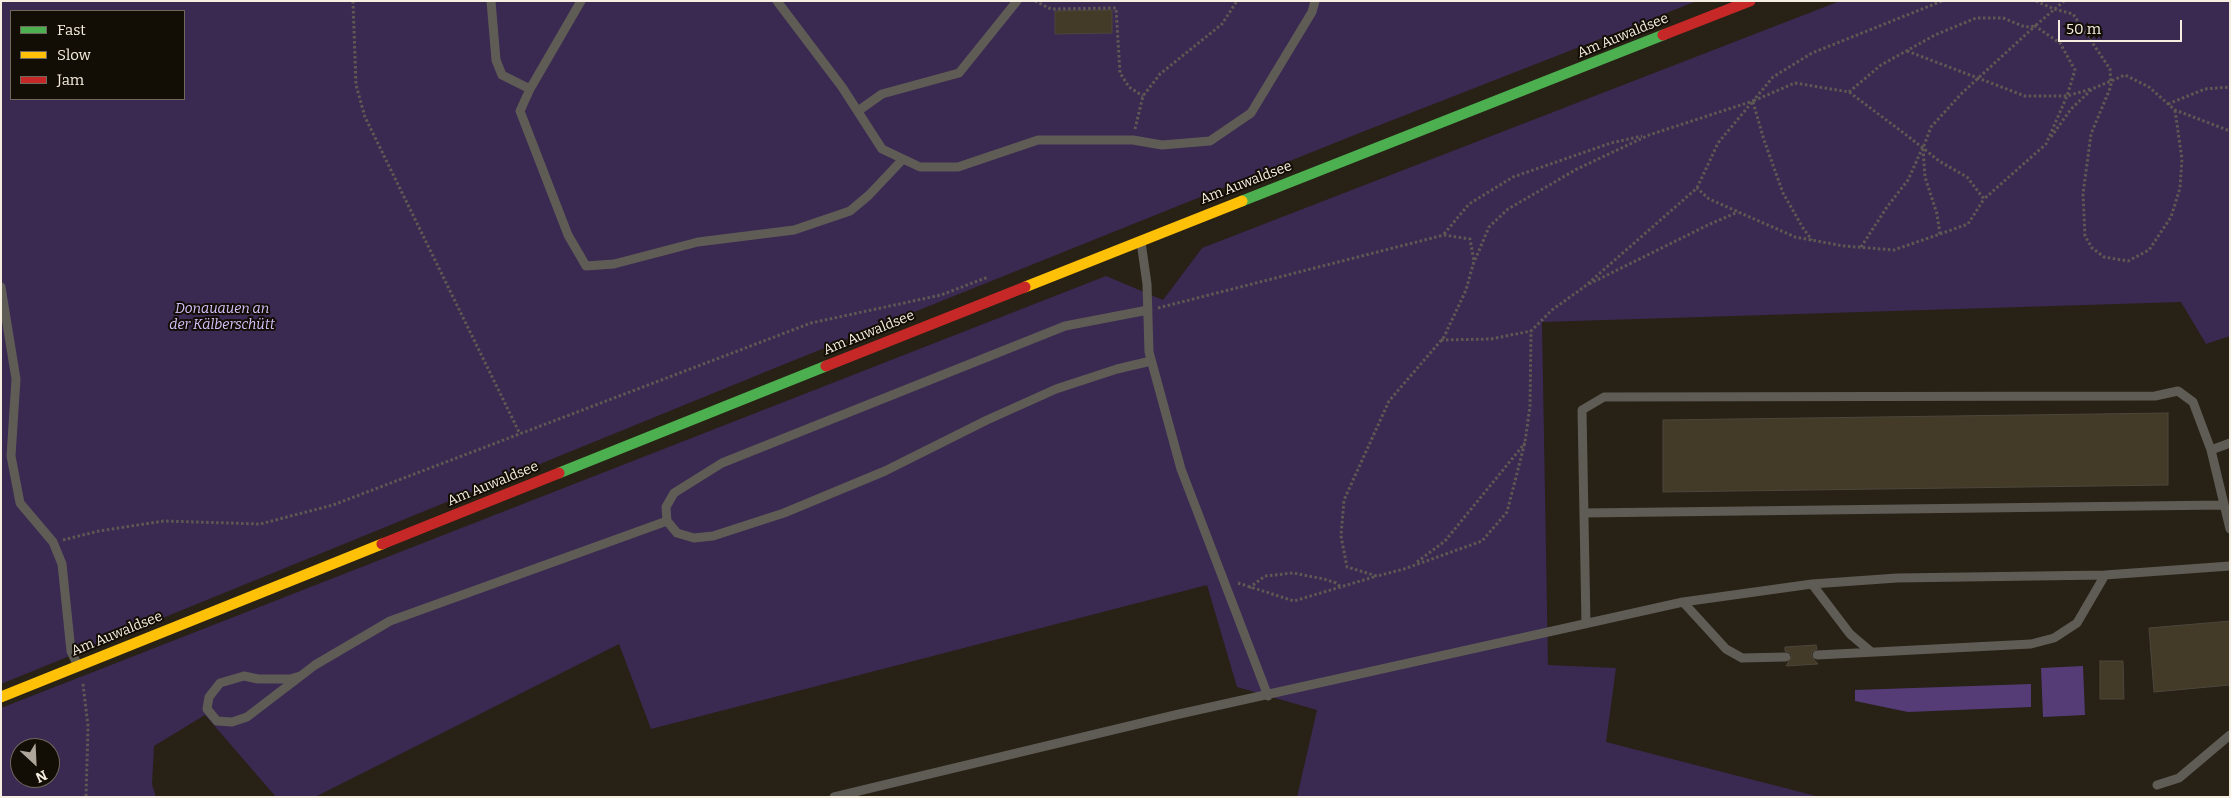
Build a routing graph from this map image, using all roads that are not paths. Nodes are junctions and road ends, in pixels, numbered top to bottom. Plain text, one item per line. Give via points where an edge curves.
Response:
1 (491, 1) edge
2 (581, 1) edge
3 (777, 1) edge
4 (1017, 1) edge
5 (1315, 1) edge
6 (1750, 1) edge
7 (530, 89) junction
8 (858, 111) junction
9 (903, 159) junction
10 (1141, 240) junction
11 (1, 287) edge
12 (1148, 310) junction
13 (1151, 361) junction
14 (2230, 443) edge
15 (2211, 450) junction
16 (2223, 505) junction
17 (1584, 513) junction
18 (667, 521) junction
19 (2230, 529) edge
20 (2230, 566) edge
21 (2105, 575) junction
22 (1812, 584) junction
23 (1683, 602) junction
24 (1586, 624) junction
25 (1870, 651) junction
26 (1817, 655) dead end
27 (1786, 657) dead end
28 (78, 666) junction
29 (300, 676) junction
30 (1268, 696) junction
31 (1, 697) edge
32 (2230, 735) edge
33 (2157, 785) dead end
34 (834, 797) edge

1 - 7 lane via 496,60 502,75
2 - 7 lane
3 - 8 lane
4 - 8 lane via 958,74 882,94
5 - 9 lane via 1312,12 1251,113 1210,141 1162,145 1133,140 1038,140 958,167 920,167
6 - 10 street, Am Auwaldsee
7 - 9 lane via 520,111 568,235 586,266 614,264 698,242 794,230 850,211
8 - 9 lane via 882,149
10 - 12 lane
10 - 28 street, Am Auwaldsee
11 - 28 lane via 16,379 11,456 20,503 53,542 62,564 71,651
12 - 13 lane
12 - 18 lane via 1065,326 722,463 674,493 666,507
13 - 18 lane via 1056,389 885,471 784,513 713,536 694,538 677,532
13 - 30 lane via 1181,469
14 - 15 lane
15 - 16 lane
15 - 17 lane via 2193,402 2178,392 2155,396 1604,397 1582,410
16 - 17 lane
16 - 19 lane
17 - 24 lane
18 - 29 lane via 390,621
20 - 21 lane
21 - 22 lane via 1897,578
21 - 25 lane via 2078,623 2054,638 2031,644
22 - 23 lane
22 - 25 lane via 1850,634
23 - 24 lane
23 - 27 lane via 1726,649 1742,658
24 - 30 lane
25 - 26 lane
28 - 31 street, Am Auwaldsee
29 - 29 lane via 247,717 232,722 217,721 207,709 209,697 220,683 244,676 258,679
30 - 34 lane via 1175,715
32 - 33 lane via 2179,778

